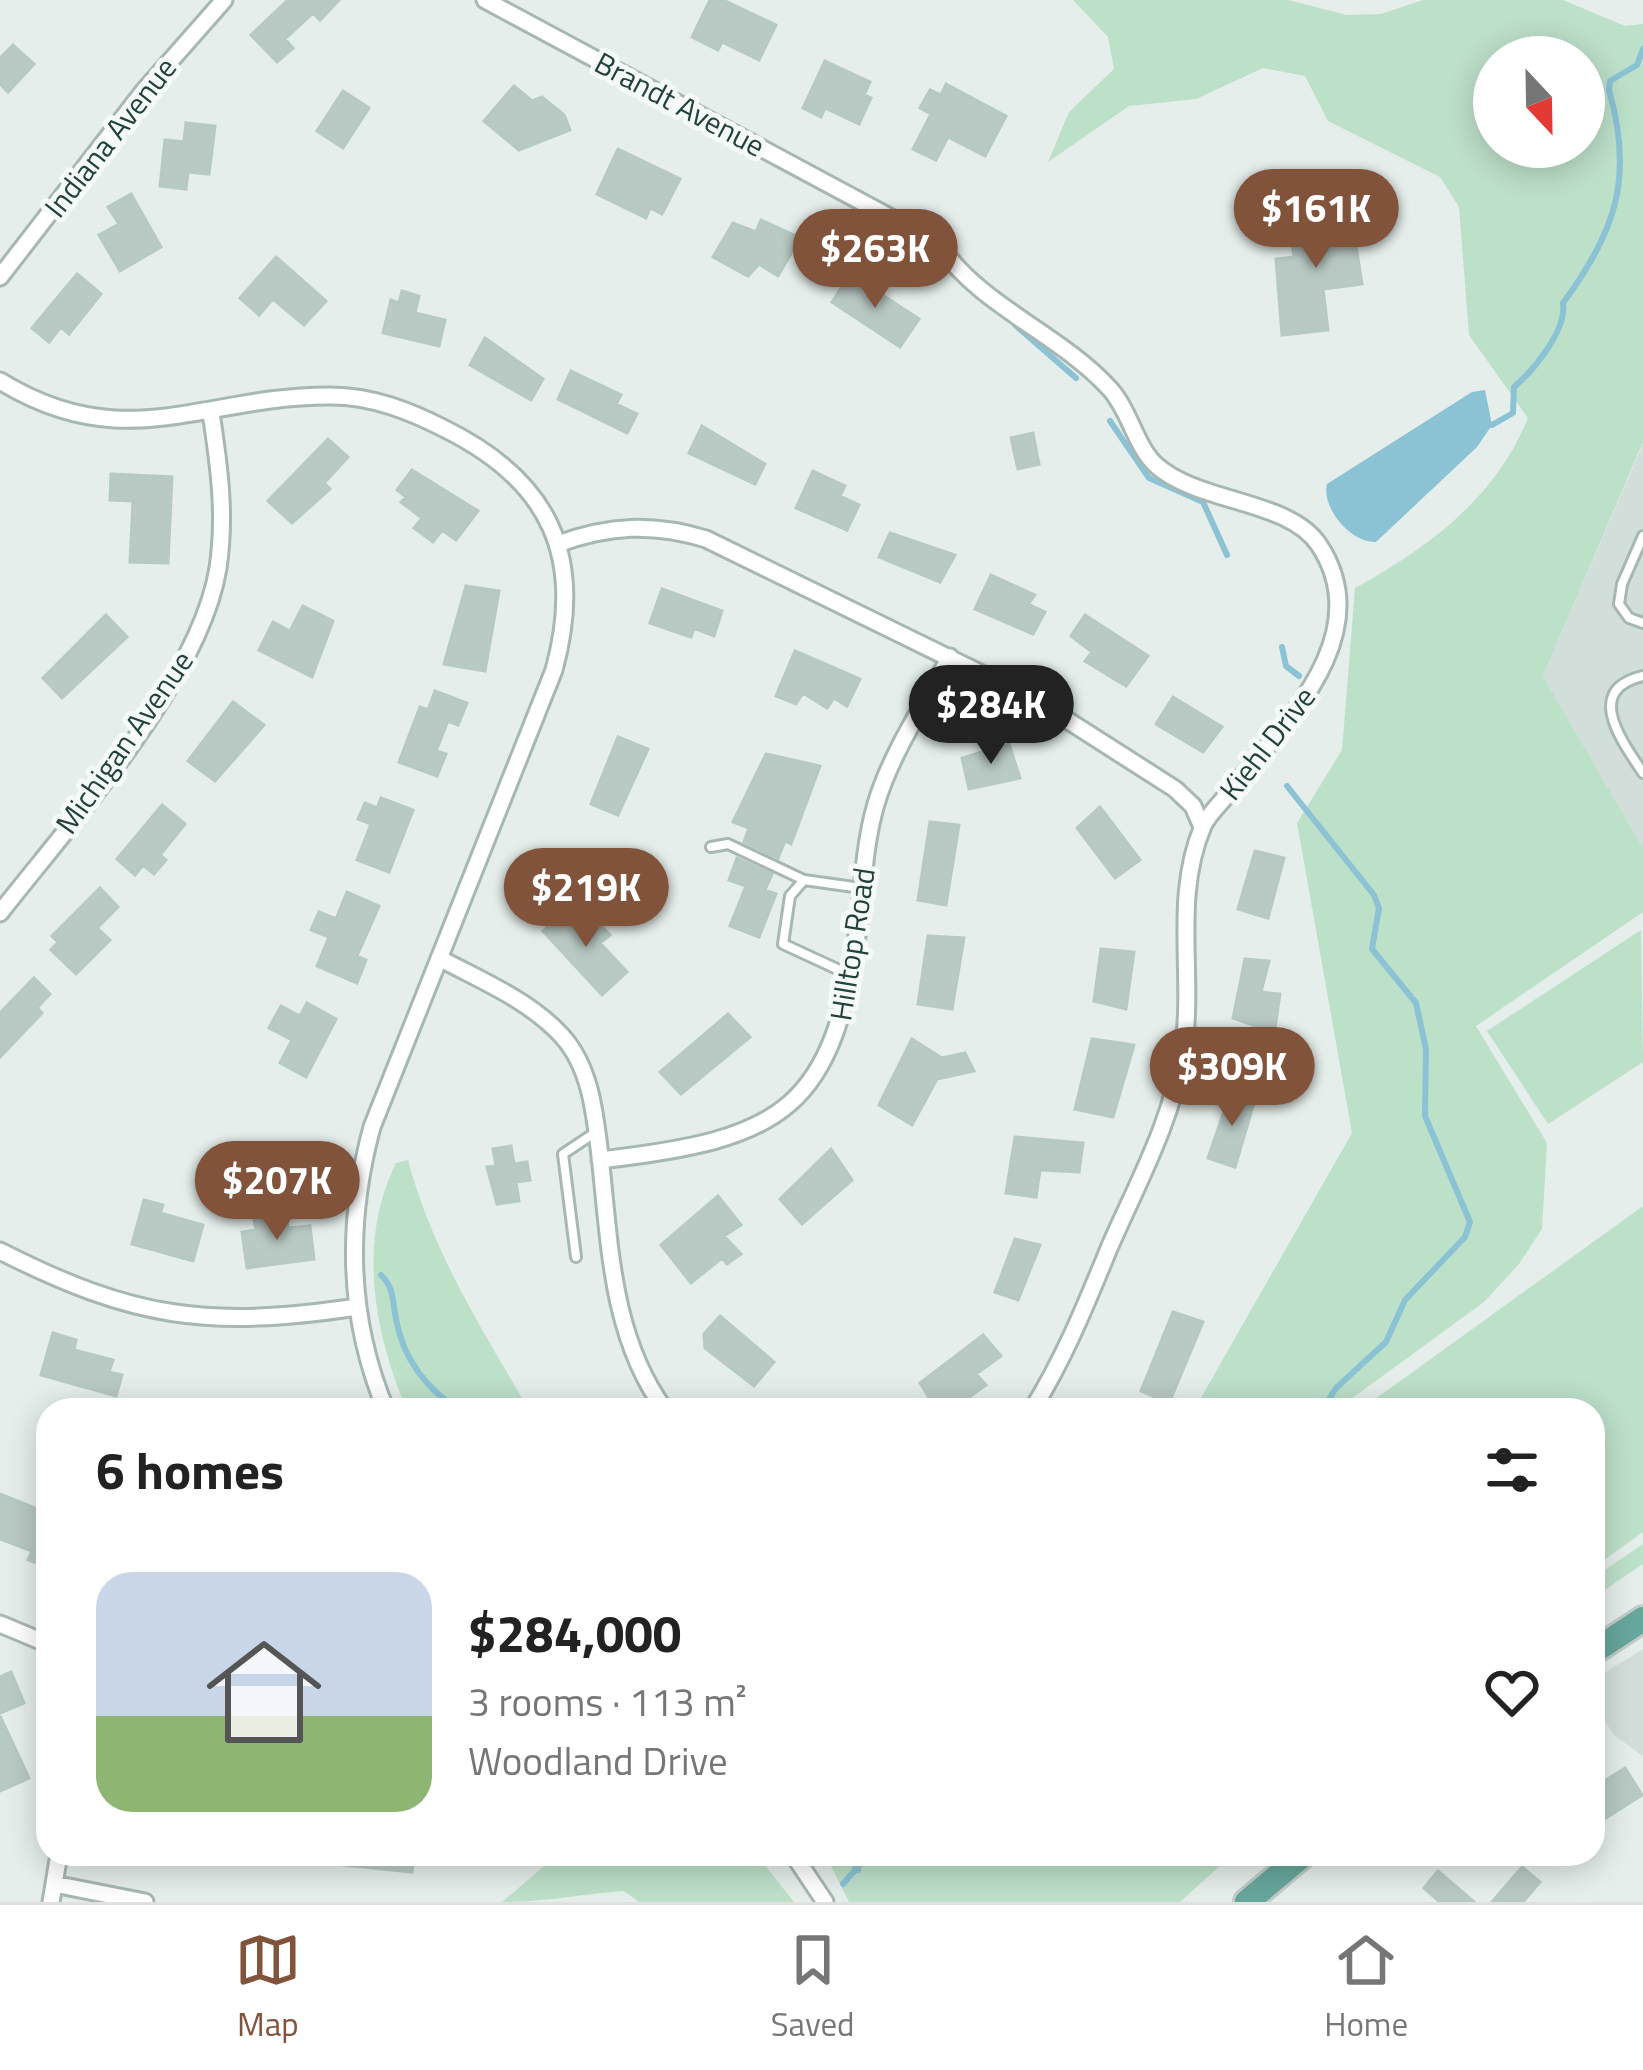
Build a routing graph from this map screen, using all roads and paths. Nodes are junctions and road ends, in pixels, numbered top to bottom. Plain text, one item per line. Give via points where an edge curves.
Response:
1 (224, 0) edge
2 (485, 0) edge
3 (938, 243) joint
4 (0, 277) edge
5 (0, 382) edge
6 (211, 413) junction
7 (1643, 536) edge
8 (558, 544) junction
9 (1643, 623) edge
10 (950, 657) junction
11 (1643, 676) edge
12 (1643, 773) edge
13 (1202, 827) junction
14 (711, 847) dead end
15 (804, 880) junction
16 (863, 888) junction
17 (0, 913) edge
18 (439, 958) junction
19 (852, 975) junction
20 (597, 1132) junction
21 (600, 1160) junction
22 (0, 1251) edge
23 (576, 1257) dead end
24 (357, 1307) junction
25 (383, 1398) edge
26 (657, 1398) edge
27 (1039, 1398) edge
28 (1641, 1620) edge
29 (0, 1624) edge
30 (36, 1639) edge
31 (1605, 1644) edge
32 (57, 1866) edge
33 (801, 1866) edge
34 (1290, 1866) edge
35 (54, 1884) junction
36 (51, 1902) edge
37 (145, 1902) edge
38 (825, 1902) edge
39 (1247, 1902) edge

1 - 4 street, Indiana Avenue
2 - 3 street, Brandt Avenue
3 - 13 street, Kiehl Drive via 957,272 1110,388 1157,466 1292,521 1320,546 1336,601 1330,654
5 - 6 street via 106,419
6 - 8 street via 333,396 416,414 516,475
6 - 17 street, Michigan Avenue via 221,496 218,565 191,652
7 - 9 lane via 1619,604
8 - 10 street via 607,528 672,528
8 - 18 street via 568,602 554,670
10 - 13 street via 1152,771 1193,806
10 - 16 street, Hilltop Road via 875,806
11 - 12 lane via 1614,691 1608,705
13 - 27 street, Kiehl Drive via 1186,884 1186,1024 1172,1101 1071,1345
14 - 15 lane via 728,844
15 - 16 lane
15 - 19 lane via 790,896 783,944
16 - 19 street, Hilltop Road
18 - 20 street via 521,1001 566,1040 588,1083
18 - 24 street via 358,1177
19 - 21 street, Hilltop Road via 827,1058 776,1116 727,1141
20 - 21 street
20 - 23 lane via 563,1154
21 - 26 street via 624,1330
22 - 24 street via 107,1301 170,1316 243,1320
24 - 25 street
28 - 31 main road
29 - 30 street
32 - 35 street
33 - 38 street
34 - 39 main road
35 - 36 street
35 - 37 street

